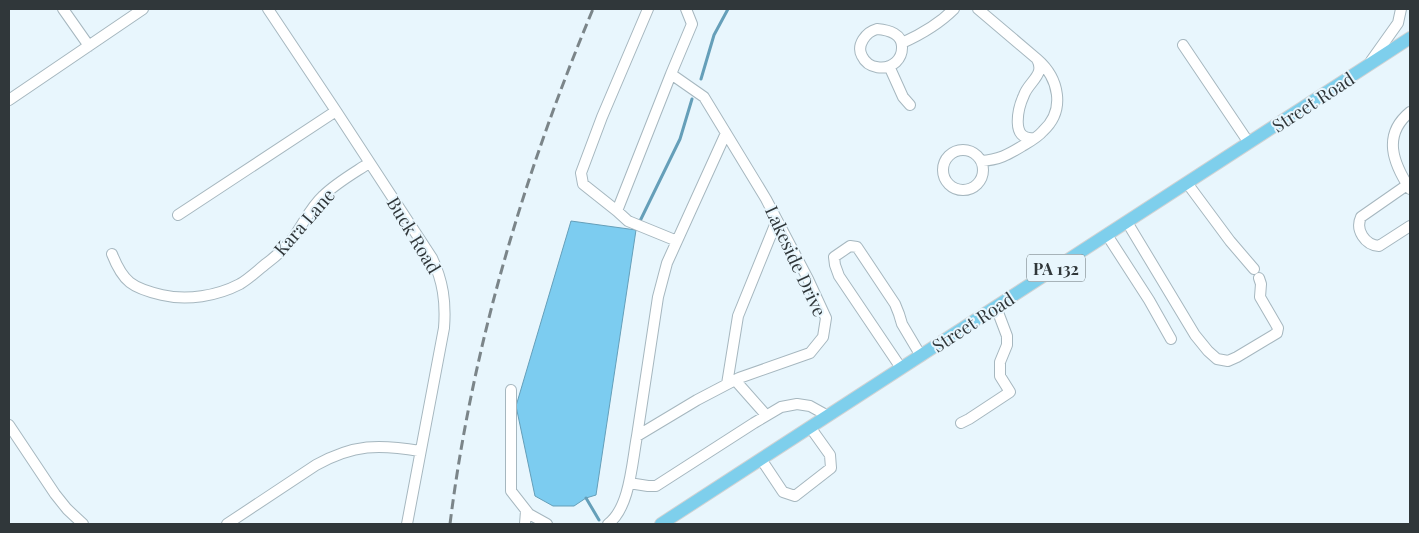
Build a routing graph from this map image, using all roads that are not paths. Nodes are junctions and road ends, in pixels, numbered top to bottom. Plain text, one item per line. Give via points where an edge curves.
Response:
1 (63, 9) edge
2 (143, 9) edge
3 (268, 9) edge
4 (648, 9) edge
5 (686, 9) edge
6 (954, 9) edge
7 (978, 9) edge
8 (1401, 9) edge
9 (1410, 38) edge
10 (902, 43) junction
11 (1183, 45) dead end
12 (89, 46) junction
13 (1037, 59) junction
14 (889, 66) junction
15 (1366, 67) junction
16 (674, 77) junction
17 (9, 100) edge
18 (910, 105) dead end
19 (336, 111) junction
20 (1410, 112) edge
21 (726, 133) junction
22 (1034, 138) junction
23 (1249, 143) junction
24 (981, 161) dead end
25 (369, 162) junction
26 (1187, 183) junction
27 (1409, 187) edge
28 (617, 211) junction
29 (178, 214) dead end
30 (777, 220) junction
31 (1127, 222) junction
32 (1410, 226) edge
33 (1107, 235) junction
34 (677, 241) junction
35 (112, 254) dead end
36 (996, 307) junction
37 (1171, 339) dead end
38 (921, 356) junction
39 (902, 368) junction
40 (731, 382) junction
41 (511, 390) dead end
42 (766, 416) junction
43 (828, 416) junction
44 (9, 424) edge
45 (961, 424) dead end
46 (810, 427) junction
47 (637, 436) junction
48 (420, 451) junction
49 (761, 459) junction
50 (629, 483) junction
51 (526, 511) junction
52 (83, 524) edge
53 (228, 524) edge
54 (407, 524) edge
55 (526, 524) edge
56 (547, 524) edge
57 (608, 524) edge
58 (661, 524) edge

1 - 12 street
2 - 12 street
3 - 19 street, Buck Road
4 - 28 street via 581,173 583,184
5 - 16 street via 692,24
6 - 10 street via 922,34
7 - 13 street
8 - 15 street via 1398,23
9 - 15 main road, Street Road / PA 132
10 - 14 street via 900,57
10 - 14 street via 893,32 877,29 863,40 861,54 867,62 881,68
11 - 23 street
12 - 17 street
13 - 22 street via 1052,77 1057,97 1050,123
13 - 22 street via 1037,76 1024,95 1018,113 1019,132 1023,137
14 - 18 street
15 - 23 main road, Street Road / PA 132
16 - 21 street, Lakeside Drive via 704,97
16 - 28 street
19 - 25 street, Buck Road
19 - 29 street
20 - 27 street via 1401,121 1393,143 1396,166
21 - 30 street, Lakeside Drive
21 - 34 street
22 - 24 street via 1005,157
23 - 26 main road, Street Road / PA 132
25 - 35 street, Kara Lane via 322,196 279,253 252,276 226,290 179,298 149,292 126,280
25 - 48 street, Buck Road via 432,258 445,299 444,328
26 - 31 main road, Street Road / PA 132
26 - 31 street via 1256,274 1261,284 1260,297 1278,328 1277,333 1228,361 1218,359 1195,335
27 - 32 street via 1358,222 1367,242 1373,246 1379,246
28 - 34 street via 628,221
30 - 40 street via 738,316
30 - 40 street, Lakeside Drive via 826,318 823,337 810,353
31 - 33 main road, Street Road / PA 132
33 - 36 main road, Street Road / PA 132
33 - 37 street
34 - 47 street via 658,297
36 - 38 main road, Street Road / PA 132
36 - 45 street via 1007,336 1000,376 1010,392
38 - 39 main road, Street Road / PA 132
38 - 39 street via 902,324 895,304 857,247 850,246 834,257 839,276
39 - 43 main road, Street Road / PA 132
40 - 42 street
40 - 47 street, Lakeside Drive
41 - 51 street via 511,491
42 - 43 street via 781,407 797,404 810,406
42 - 50 street via 656,486
43 - 46 main road, Street Road / PA 132
44 - 52 street via 55,494
46 - 49 main road, Street Road / PA 132
46 - 49 street via 830,455 831,468 796,496 783,492
47 - 50 street
48 - 53 street via 361,447 330,457
48 - 54 street, Buck Road
49 - 58 main road, Street Road / PA 132
50 - 57 street via 622,508
51 - 55 street
51 - 56 street

